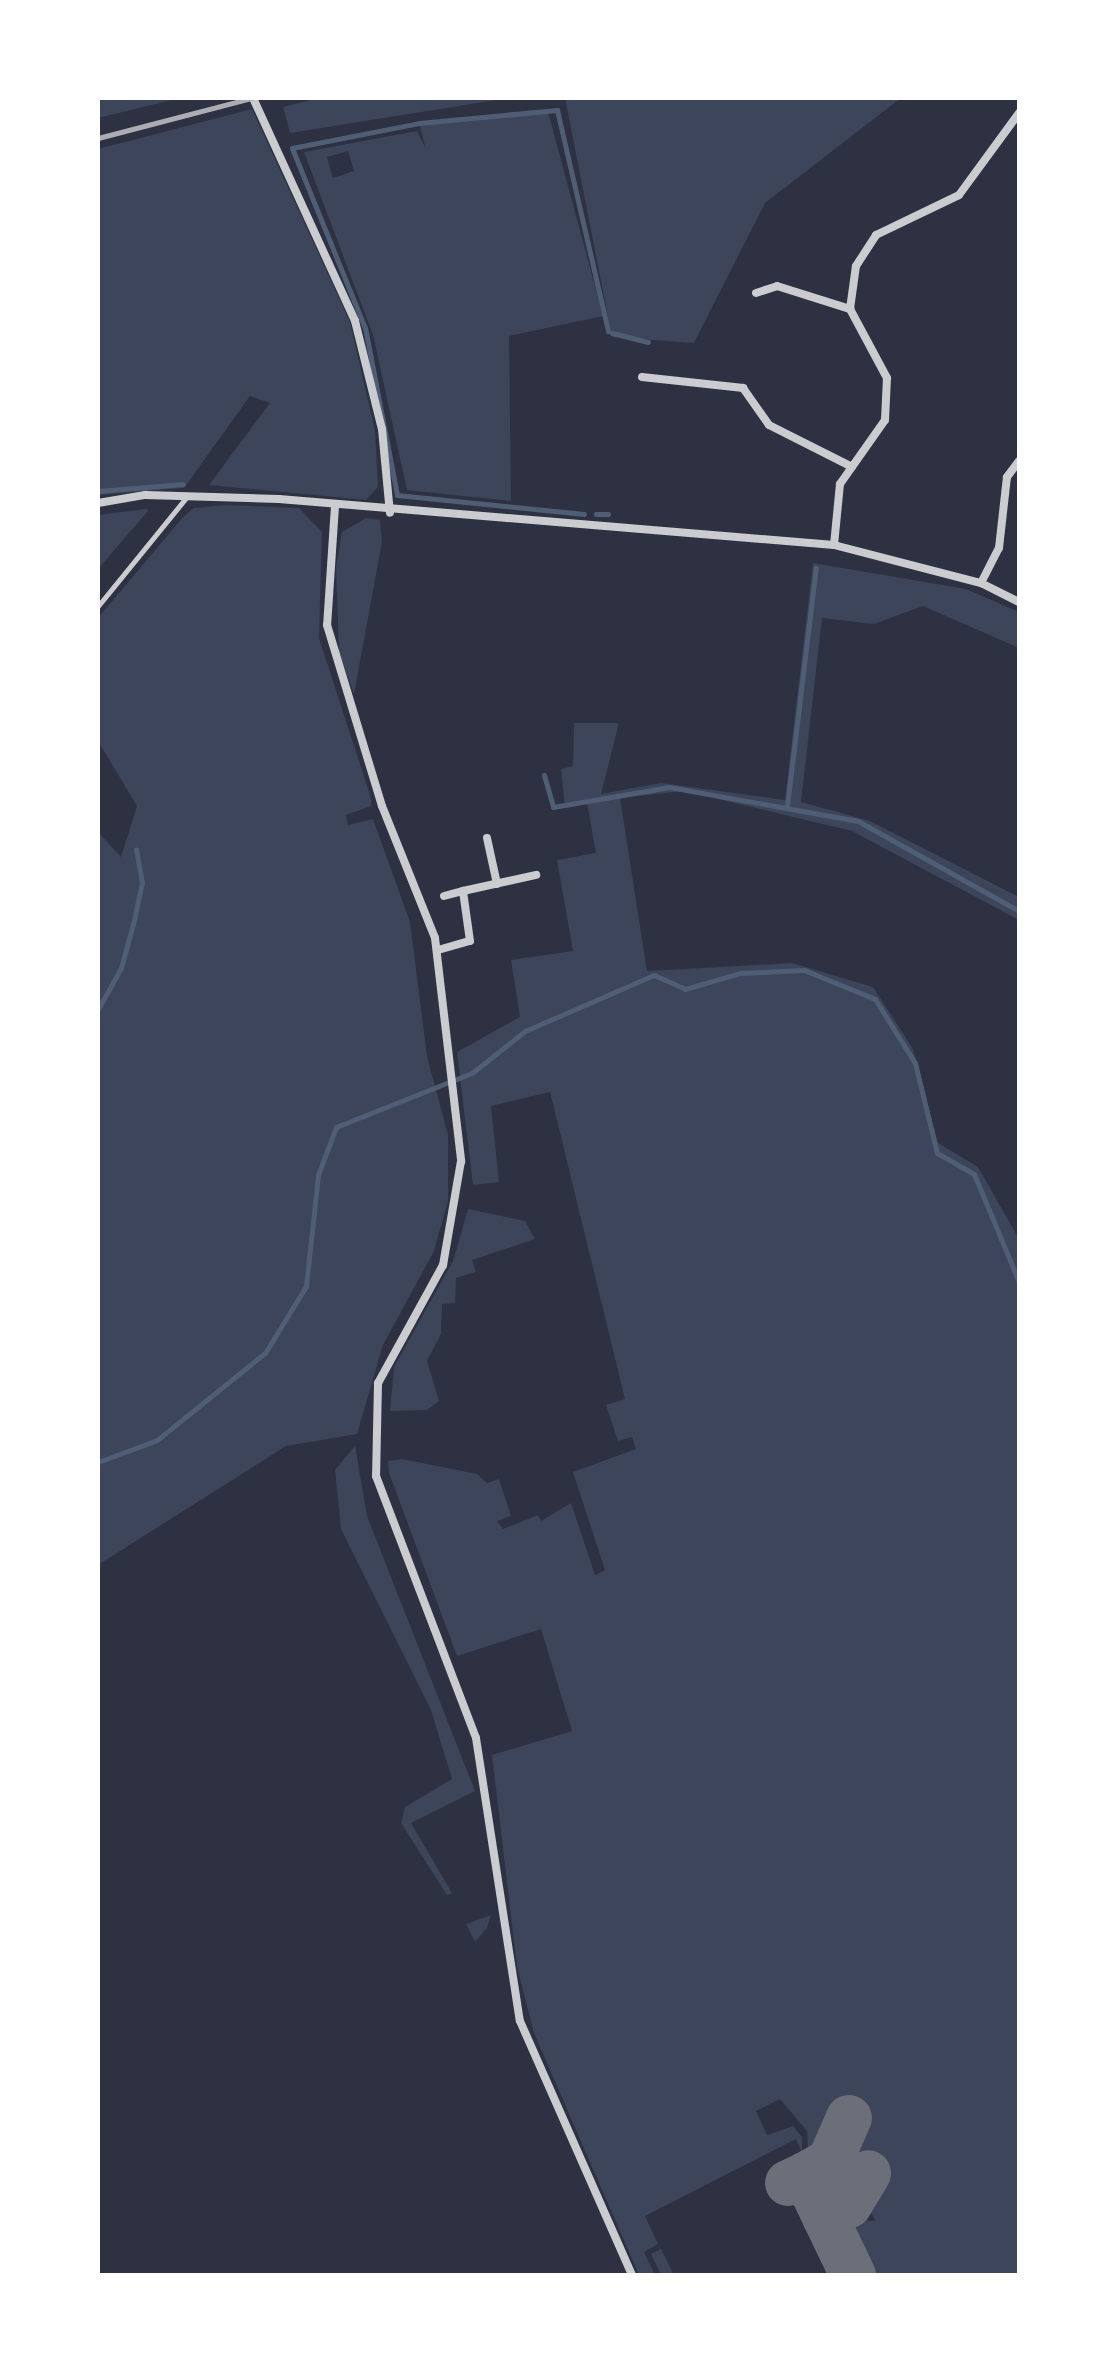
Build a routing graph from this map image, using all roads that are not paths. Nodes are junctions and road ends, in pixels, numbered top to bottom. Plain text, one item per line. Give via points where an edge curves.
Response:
1 (253, 98) edge
2 (1019, 113) edge
3 (756, 293) dead end
4 (850, 309) junction
5 (642, 377) dead end
6 (1019, 461) edge
7 (852, 467) junction
8 (185, 499) junction
9 (98, 503) edge
10 (335, 506) junction
11 (390, 513) junction
12 (834, 545) junction
13 (981, 583) junction
14 (1019, 602) edge
15 (98, 606) edge
16 (487, 838) dead end
17 (536, 875) dead end
18 (497, 884) junction
19 (463, 891) junction
20 (444, 896) dead end
21 (438, 950) junction
22 (632, 2275) edge

1 - 11 street via 355,321 382,429
2 - 4 street via 959,195 876,235 856,266
3 - 4 street via 777,286
4 - 7 street via 887,378 885,420
5 - 7 street via 743,388 769,425
6 - 13 street via 1007,477 999,548
7 - 12 street via 840,484
8 - 9 street
8 - 10 street
8 - 15 lane
10 - 11 street
10 - 21 street via 325,585 332,651
11 - 12 street via 635,524
12 - 13 street
13 - 14 street
16 - 18 street
17 - 18 street
18 - 19 street
19 - 20 street
19 - 21 street via 470,941
21 - 22 street via 446,1065 461,1161 456,1216 439,1274 381,1374 373,1421 376,1476 476,1738 506,1956 525,2035

